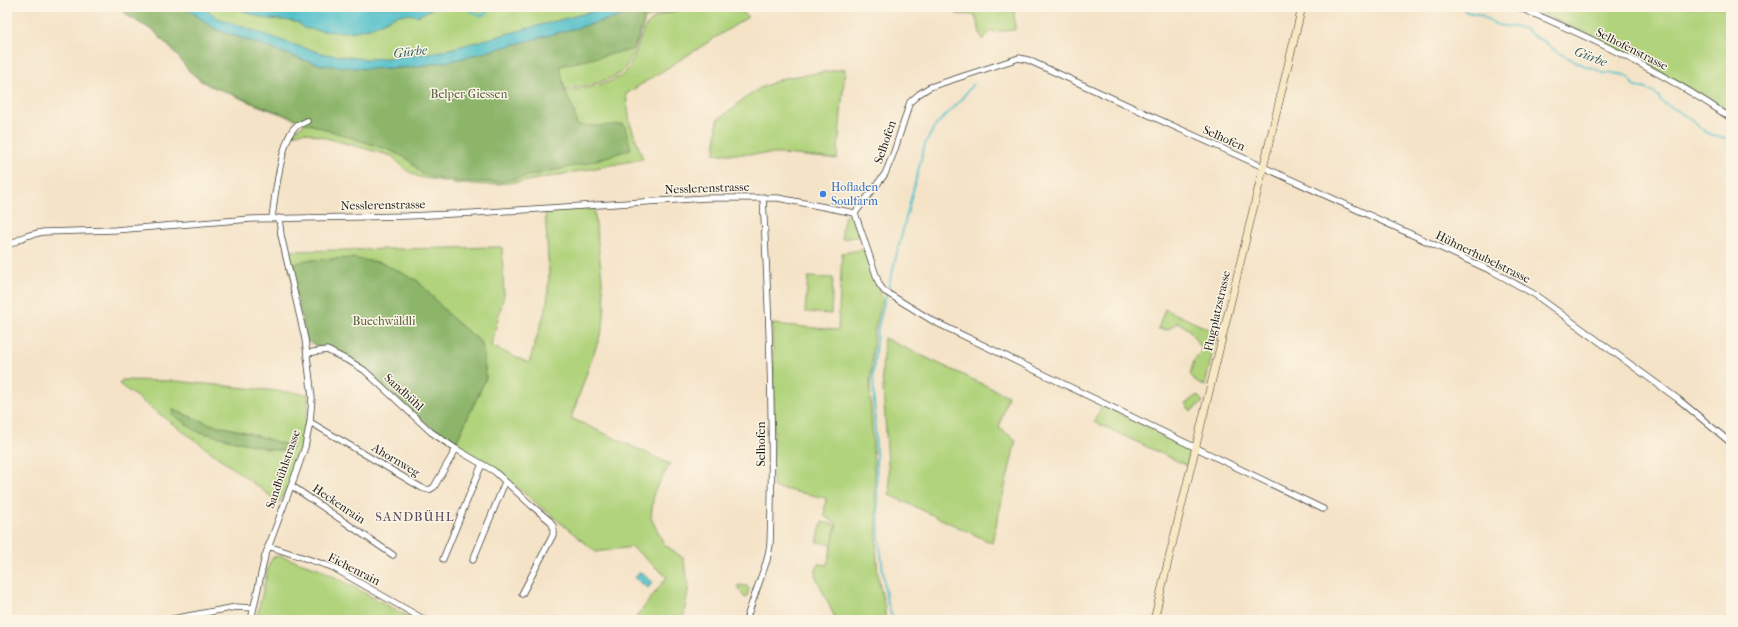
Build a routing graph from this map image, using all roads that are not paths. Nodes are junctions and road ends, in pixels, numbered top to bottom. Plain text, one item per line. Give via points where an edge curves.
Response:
1 (1302, 7) edge
2 (1518, 7) edge
3 (1731, 118) edge
4 (307, 121) dead end
5 (1264, 168) junction
6 (763, 197) junction
7 (855, 213) junction
8 (272, 218) junction
9 (279, 218) junction
10 (7, 246) edge
11 (307, 353) junction
12 (310, 422) junction
13 (1731, 443) edge
14 (1196, 448) junction
15 (456, 449) junction
16 (482, 464) junction
17 (505, 482) junction
18 (292, 486) junction
19 (1323, 509) dead end
20 (268, 546) junction
21 (393, 555) dead end
22 (443, 559) dead end
23 (473, 560) dead end
24 (522, 594) dead end
25 (253, 608) junction
26 (167, 620) edge
27 (251, 620) edge
28 (425, 620) edge
29 (746, 620) edge
30 (1154, 620) edge

1 - 5 street, Flugplatzstrasse
2 - 3 street, Selhofenstrasse via 1620,54 1709,103
4 - 8 street via 295,127 290,134 281,166
5 - 7 street, Selhofen via 1019,58 930,87 910,102 885,174
5 - 13 street, Hühnerhubelstrasse via 1494,272 1534,294 1678,399
5 - 14 street, Flugplatzstrasse
6 - 7 street via 805,202
6 - 9 street, Nesslerenstrasse via 706,198 415,216
6 - 29 street, Selhofen via 770,322 770,538 767,560
7 - 14 street via 884,291 933,321
8 - 9 street, Nesslerenstrasse
8 - 10 street, Nesslerenstrasse via 115,230 43,232 26,236
9 - 11 street, Sandbühlstrasse
11 - 12 street, Sandbühlstrasse via 312,398
11 - 15 street, Sandbühl via 328,350 364,370 431,432
12 - 15 street, Ahornweg via 429,490 434,487
12 - 18 street, Sandbühlstrasse
14 - 19 street
14 - 30 street, Flugplatzstrasse
15 - 16 street, Sandbühl
16 - 17 street, Sandbühl
16 - 22 street
17 - 23 street
17 - 24 street, Sandbühl via 553,526 553,535
18 - 20 street, Sandbühlstrasse
18 - 21 street, Heckenrain
20 - 25 street, Sandbühlstrasse
20 - 28 street, Eichenrain via 332,568
25 - 26 street via 236,607
25 - 27 street, Sandbühlstrasse

